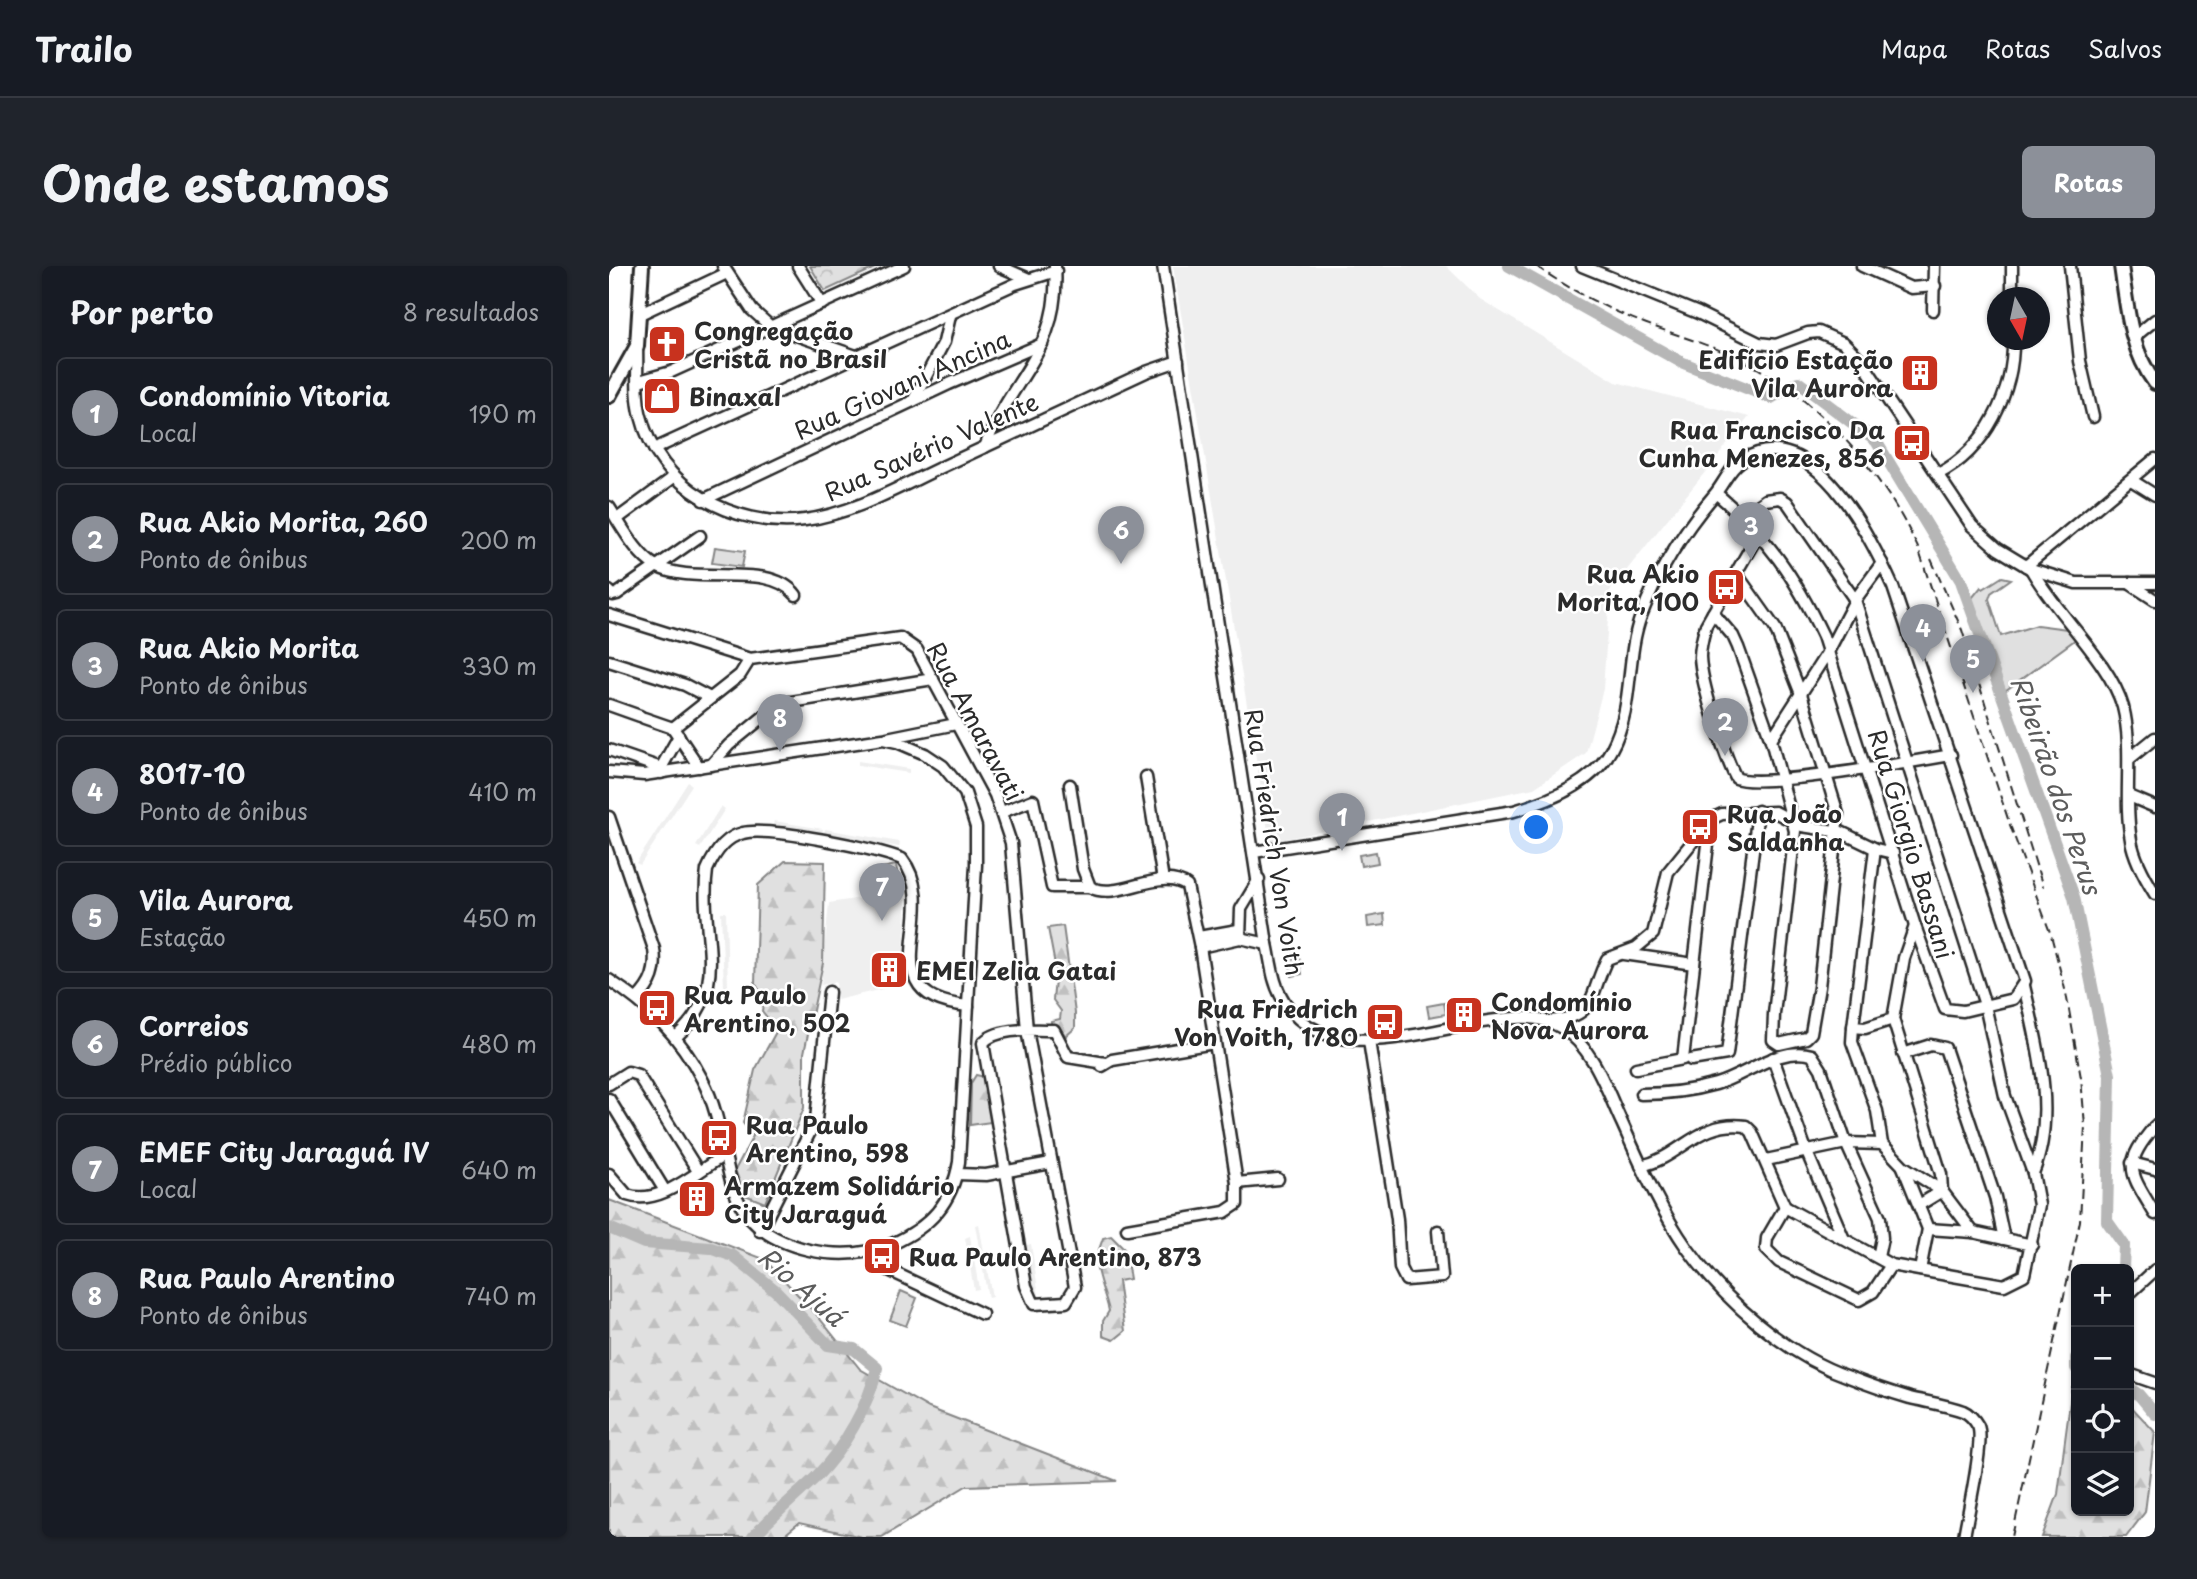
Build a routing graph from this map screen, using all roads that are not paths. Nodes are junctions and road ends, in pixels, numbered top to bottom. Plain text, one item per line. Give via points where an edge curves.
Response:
1 (642, 266) edge
2 (798, 266) edge
3 (904, 266) edge
4 (999, 266) edge
5 (1163, 266) edge
6 (1582, 266) edge
7 (1863, 266) edge
8 (1934, 266) edge
9 (2012, 266) edge
10 (2070, 266) edge
11 (2121, 266) edge
12 (1055, 268) edge
13 (725, 270) edge
14 (1029, 279) junction
15 (1935, 286) junction
16 (2012, 287) edge
17 (822, 304) junction
18 (1933, 310) dead end
19 (640, 314) junction
20 (950, 316) junction
21 (2130, 320) junction
22 (2153, 321) edge
23 (769, 326) junction
24 (2133, 338) junction
25 (1042, 344) junction
26 (637, 346) junction
27 (2013, 350) edge
28 (859, 357) junction
29 (1178, 360) junction
30 (639, 382) junction
31 (2155, 383) edge
32 (609, 396) edge
33 (913, 401) junction
34 (2093, 417) dead end
35 (985, 447) junction
36 (654, 449) junction
37 (2155, 459) edge
38 (1938, 474) junction
39 (674, 477) junction
40 (2131, 480) junction
41 (1716, 493) junction
42 (2155, 495) edge
43 (703, 500) junction
44 (609, 507) edge
45 (1743, 516) junction
46 (617, 519) junction
47 (1759, 533) junction
48 (699, 536) dead end
49 (1882, 563) junction
50 (655, 566) junction
51 (2029, 568) junction
52 (1736, 573) junction
53 (2128, 583) junction
54 (2155, 583) edge
55 (609, 591) edge
56 (796, 595) dead end
57 (1855, 600) junction
58 (2155, 600) edge
59 (1713, 613) junction
60 (609, 615) edge
61 (1829, 650) junction
62 (750, 659) junction
63 (609, 661) edge
64 (933, 679) junction
65 (1801, 694) junction
66 (710, 698) junction
67 (609, 705) edge
68 (956, 723) junction
69 (676, 732) junction
70 (2155, 738) edge
71 (883, 739) junction
72 (1771, 740) junction
73 (609, 750) edge
74 (1951, 755) junction
75 (2129, 759) junction
76 (1907, 761) junction
77 (711, 765) junction
78 (699, 767) junction
79 (1866, 767) junction
80 (661, 770) junction
81 (609, 772) edge
82 (1826, 775) junction
83 (1146, 777) dead end
84 (1782, 779) junction
85 (1070, 785) dead end
86 (2129, 796) junction
87 (2155, 807) edge
88 (1758, 811) junction
89 (1002, 812) junction
90 (609, 817) edge
91 (1711, 820) junction
92 (1793, 820) junction
93 (1837, 831) junction
94 (1875, 849) junction
95 (1254, 852) junction
96 (1893, 853) junction
97 (1259, 879) junction
98 (1163, 880) junction
99 (1091, 888) junction
100 (2155, 894) edge
101 (1915, 926) junction
102 (1239, 934) junction
103 (1199, 942) junction
104 (1267, 944) junction
105 (1616, 953) junction
106 (1694, 964) junction
107 (609, 980) edge
108 (2024, 986) junction
109 (829, 992) dead end
110 (637, 999) junction
111 (1985, 1005) junction
112 (968, 1006) junction
113 (1893, 1019) junction
114 (1548, 1021) junction
115 (1853, 1027) junction
116 (1027, 1030) junction
117 (676, 1037) junction
118 (1369, 1041) junction
119 (1214, 1043) junction
120 (1903, 1054) junction
121 (1773, 1058) junction
122 (1691, 1060) dead end
123 (1636, 1069) dead end
124 (609, 1084) edge
125 (1641, 1094) dead end
126 (609, 1099) edge
127 (2155, 1126) edge
128 (1846, 1143) junction
129 (1882, 1144) junction
130 (1806, 1150) junction
131 (725, 1155) junction
132 (1766, 1160) junction
133 (1051, 1163) junction
134 (2132, 1163) junction
135 (1641, 1166) junction
136 (1903, 1166) junction
137 (2155, 1169) edge
138 (698, 1171) junction
139 (1005, 1172) junction
140 (2033, 1173) junction
141 (609, 1174) edge
142 (957, 1174) junction
143 (1278, 1179) dead end
144 (1237, 1184) junction
145 (665, 1191) junction
146 (1941, 1191) junction
147 (1919, 1205) junction
148 (1785, 1207) junction
149 (2155, 1214) edge
150 (1127, 1229) dead end
151 (1928, 1229) junction
152 (760, 1231) junction
153 (1438, 1231) dead end
154 (1973, 1232) junction
155 (1843, 1237) junction
156 (2004, 1239) junction
157 (2032, 1245) junction
158 (870, 1252) junction
159 (1878, 1257) junction
160 (1891, 1265) junction
161 (1920, 1270) junction
162 (2155, 1270) edge
163 (2134, 1289) edge
164 (982, 1314) dead end
165 (2134, 1376) edge
166 (2155, 1383) edge
167 (1963, 1537) edge

1 - 19 main road
2 - 17 street
3 - 17 street
4 - 14 street
5 - 29 street, Rua Friedrich Von Voith
6 - 38 street via 1759,343 1776,345 1819,332 1844,344 1861,360
7 - 15 street via 1912,288
8 - 15 street
9 - 16 street
10 - 34 street via 2080,361
11 - 21 main road
12 - 14 street
12 - 25 street via 1056,303
13 - 19 street
13 - 23 street
14 - 20 street
15 - 18 street
17 - 23 street
19 - 26 main road
20 - 28 street
20 - 33 street via 944,342
21 - 22 street
21 - 24 main road
22 - 24 street
23 - 28 street
23 - 30 street
24 - 31 main road
25 - 33 street, Rua Giovani Ancina
25 - 35 street
26 - 30 street, Rua Savério Valente
26 - 32 main road
27 - 38 street via 2012,365 1990,424 1959,462
28 - 36 street
29 - 35 street, Rua Savério Valente
29 - 95 street, Rua Friedrich Von Voith
30 - 36 street, Rua Savério Valente via 641,417
33 - 43 street, Rua Giovani Ancina
35 - 43 street, Rua Savério Valente via 852,509 815,518 767,519
36 - 39 street, Rua Savério Valente
37 - 40 street
38 - 51 street via 1972,526
39 - 43 street, Rua Savério Valente
39 - 46 street
40 - 42 street
40 - 51 street
41 - 45 street, Rua Giorgio Bassani
41 - 49 street via 1734,467 1755,454 1797,456 1821,470
41 - 95 street via 1698,513 1640,618 1618,735 1610,753 1580,782 1514,811
44 - 46 street
45 - 47 street, Rua Giorgio Bassani
45 - 57 street via 1772,497 1787,502
46 - 50 street
47 - 52 street
47 - 61 street, Rua Giorgio Bassani via 1803,593
48 - 50 street
49 - 57 street
49 - 74 street
50 - 55 street via 614,596
50 - 56 street via 691,574 777,580
51 - 53 street via 2076,583
51 - 75 street via 2116,690
52 - 59 street
52 - 65 street via 1775,628
53 - 54 street
53 - 58 street
57 - 61 street
57 - 76 street
59 - 72 street via 1733,636
59 - 84 street via 1700,659 1731,767 1738,779
60 - 62 street, Rua Amaravati
61 - 65 street
61 - 79 street, Rua Giorgio Bassani
62 - 64 street, Rua Amaravati via 899,638 911,643
62 - 66 street via 740,675
63 - 66 street via 685,685
64 - 68 street, Rua Amaravati
64 - 77 street via 779,704
65 - 72 street
65 - 82 street
66 - 69 street
67 - 69 street
68 - 71 street
68 - 89 street, Rua Amaravati
69 - 78 street
69 - 80 street
70 - 75 street
71 - 77 street
71 - 112 street via 913,748 943,766 965,793 972,810 976,865
72 - 84 street
73 - 80 street
74 - 76 street
74 - 108 street
75 - 86 street
76 - 79 street
76 - 111 street
77 - 78 street
78 - 80 street
79 - 82 street
79 - 96 street, Rua Giorgio Bassani
80 - 81 street via 632,775
82 - 84 street
82 - 93 street via 1838,814
83 - 98 street
84 - 92 street
85 - 99 street via 1083,869
86 - 87 street
86 - 100 street via 2131,840
88 - 91 street
88 - 92 street
88 - 122 street via 1727,1054
89 - 99 street via 1033,800 1052,887
89 - 116 street, Rua Amaravati via 1014,860
90 - 110 street via 654,949 652,981
91 - 105 street via 1668,872 1653,934 1636,948
91 - 106 street
92 - 93 street via 1802,826
92 - 93 street via 1794,846 1774,1014 1776,1043 1811,1033
93 - 94 street
94 - 96 street
94 - 115 street
95 - 97 street, Rua Friedrich Von Voith
96 - 101 street, Rua Giorgio Bassani
97 - 102 street via 1245,899
97 - 104 street, Rua Friedrich Von Voith
98 - 99 street
98 - 103 street via 1188,886
101 - 111 street, Rua Giorgio Bassani via 1945,1009 1963,1011
101 - 113 street
102 - 103 street
102 - 104 street
103 - 119 street
104 - 118 street, Rua Friedrich Von Voith via 1279,993 1301,1023 1347,1040
105 - 106 street
105 - 114 street via 1606,962 1592,1003 1584,1012
106 - 123 street via 1683,1059
107 - 110 street
108 - 111 street via 2013,999
108 - 140 street via 2044,1096 2045,1139
109 - 152 street via 816,1120
110 - 117 street
111 - 140 street via 2012,1122
112 - 117 street via 932,999 916,982 912,960 916,884 902,859 748,832 728,840 707,870 708,991 699,1012
112 - 142 street
113 - 115 street
113 - 120 street
114 - 118 street, Rua Friedrich Von Voith via 1511,1018
114 - 135 street, Rua Friedrich Von Voith via 1575,1038 1594,1065
115 - 129 street via 1852,1042 1877,1111
116 - 119 street via 1054,1030 1068,1057 1103,1066
116 - 133 street, Rua Amaravati
116 - 139 street via 983,1043
117 - 131 street via 708,1092
118 - 153 street via 1406,1280 1442,1277
119 - 144 street
120 - 146 street via 1939,1162
120 - 156 street via 1931,1045 1945,1048 1995,1197
121 - 125 street via 1715,1084
121 - 128 street via 1806,1053 1816,1059
121 - 130 street
124 - 138 street via 628,1072 638,1075
126 - 145 street
127 - 134 street via 2137,1147
128 - 129 street
128 - 130 street
128 - 159 street via 1880,1218
129 - 136 street
130 - 132 street
130 - 155 street
131 - 138 street
131 - 152 street via 739,1204
132 - 135 street via 1752,1132 1737,1126 1707,1130 1665,1159
132 - 148 street
133 - 139 street
133 - 139 street, Rua Amaravati via 1073,1276 1073,1293 1057,1304 1031,1302
134 - 137 street
134 - 149 street
135 - 167 street, Rua Friedrich Von Voith via 1685,1246 1723,1293 1762,1327 1836,1373 1971,1416 1981,1440
136 - 146 street
136 - 147 street
138 - 145 street
139 - 142 street
140 - 157 street via 2039,1211
141 - 145 street via 622,1192 634,1198
142 - 158 street via 945,1204 931,1221 902,1240
143 - 144 street
144 - 150 street via 1237,1204 1225,1212
146 - 147 street
146 - 154 street
147 - 151 street
148 - 155 street
148 - 160 street via 1767,1238 1770,1256 1779,1262 1859,1300 1874,1292
151 - 154 street
151 - 161 street
152 - 158 street via 812,1251
154 - 156 street
155 - 159 street
156 - 157 street
157 - 161 street via 2024,1275 2004,1285
158 - 164 street via 880,1266
159 - 160 street
160 - 161 street
162 - 163 street
165 - 166 street

